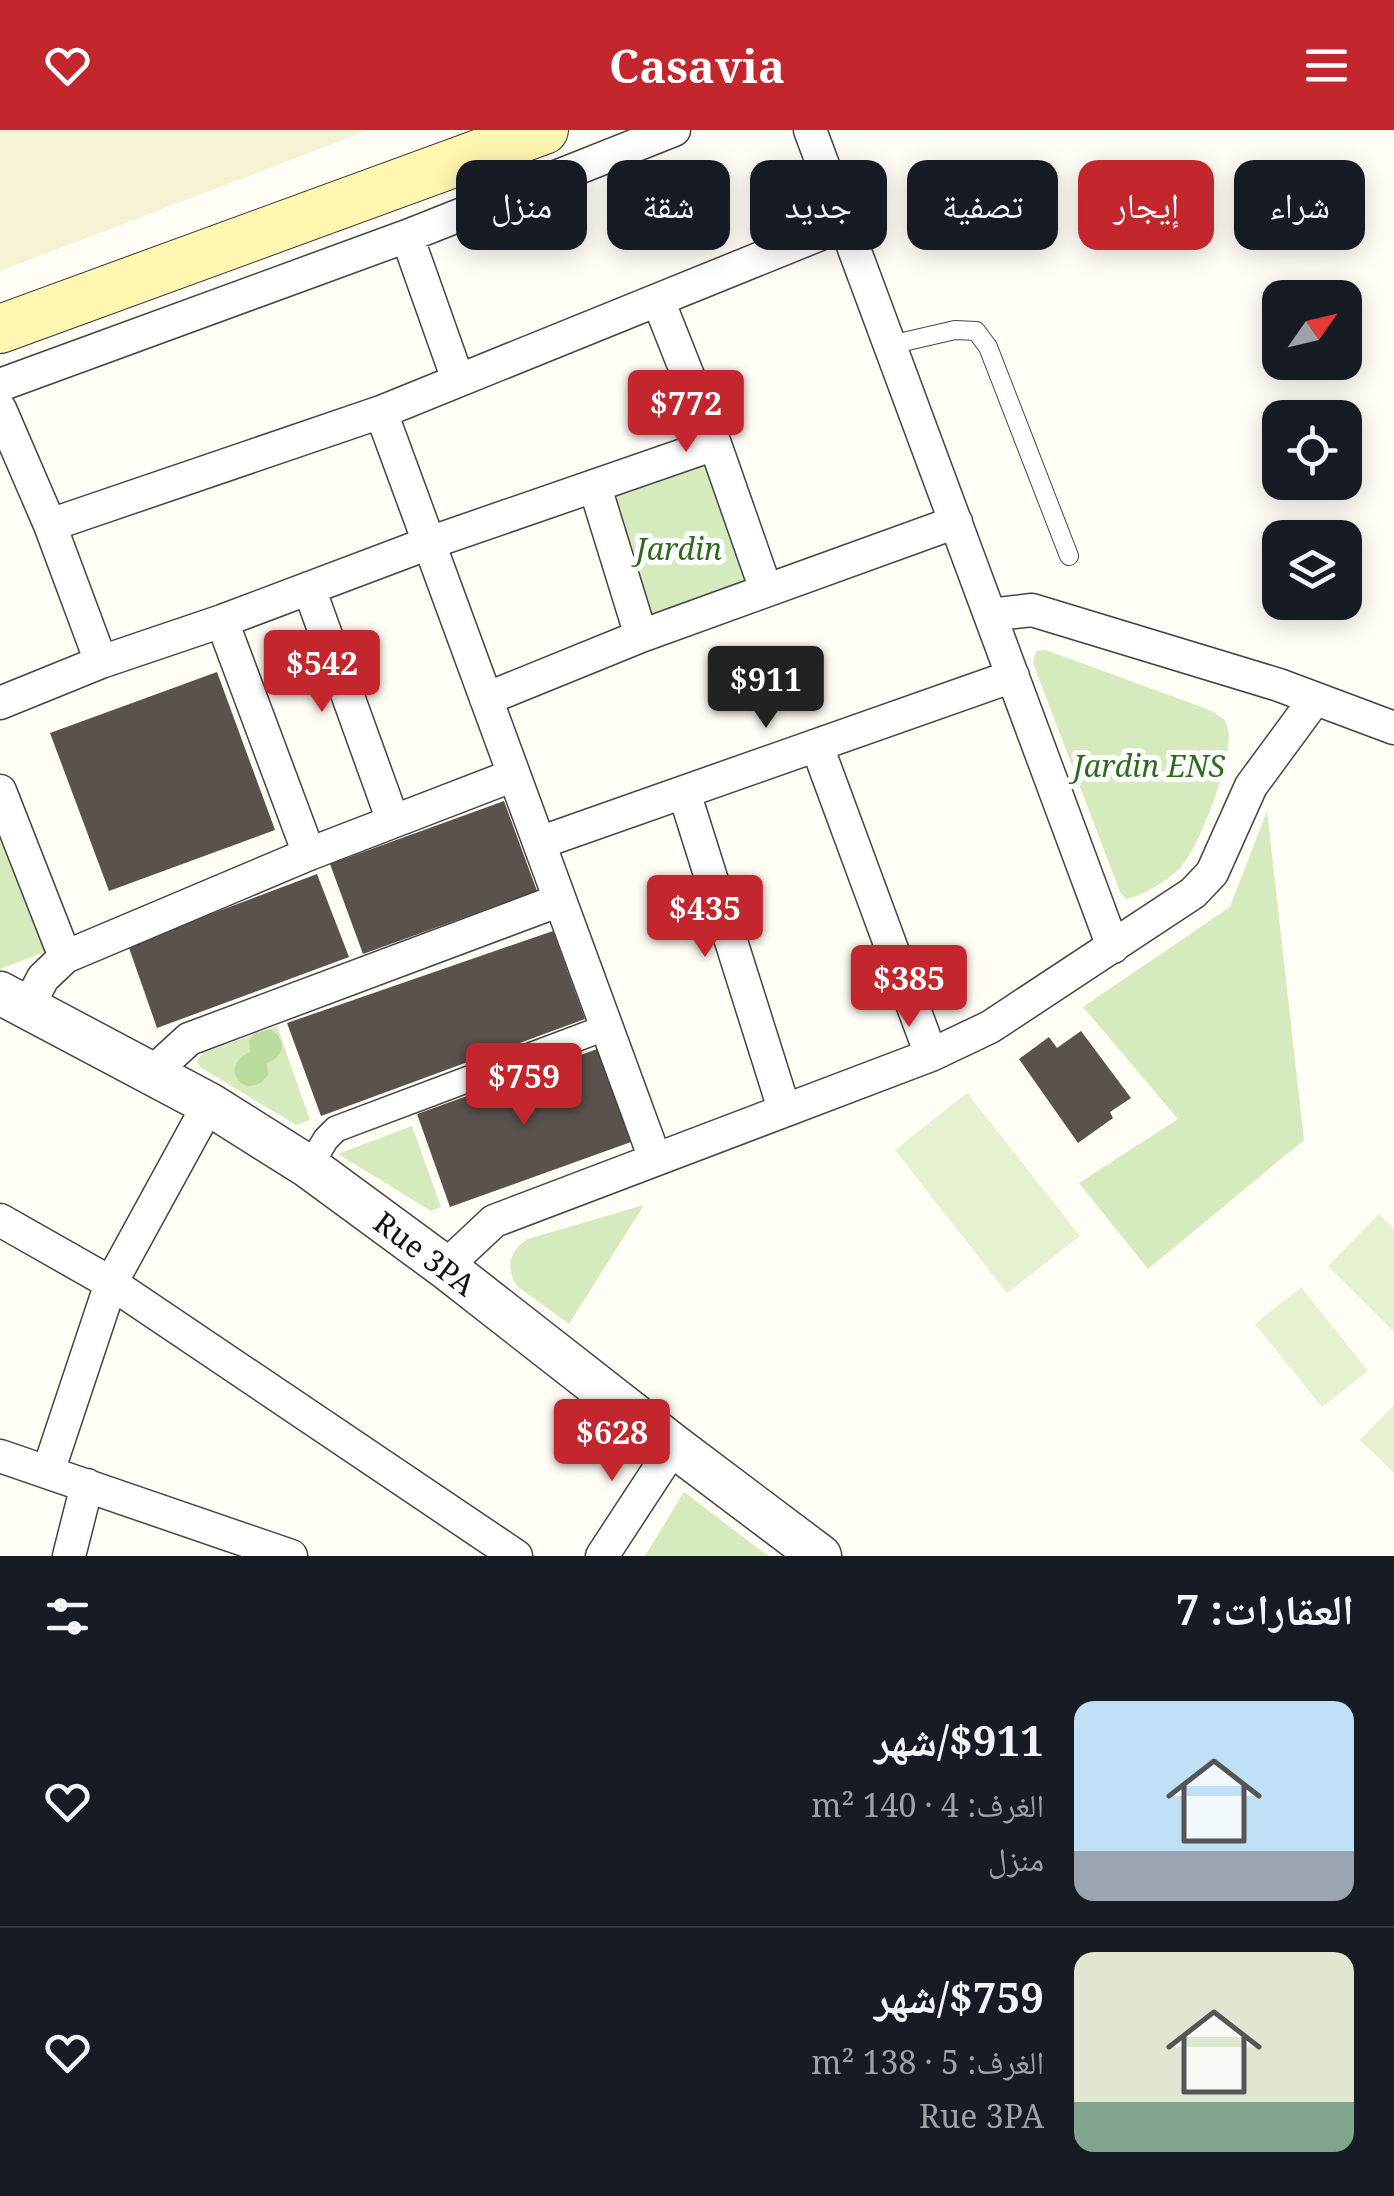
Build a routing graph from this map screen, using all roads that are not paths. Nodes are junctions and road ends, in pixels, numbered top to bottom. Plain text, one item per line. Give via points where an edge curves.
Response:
1 (544, 130) edge
2 (674, 130) edge
3 (810, 130) edge
4 (821, 160) edge
5 (407, 236) junction
6 (781, 250) edge
7 (855, 250) edge
8 (658, 300) junction
9 (0, 330) edge
10 (890, 345) junction
11 (458, 380) junction
12 (0, 385) edge
13 (0, 409) edge
14 (380, 412) junction
15 (715, 444) junction
16 (595, 486) junction
17 (956, 522) junction
18 (50, 525) junction
19 (428, 543) junction
20 (1069, 556) dead end
21 (309, 588) junction
22 (766, 590) junction
23 (990, 615) junction
24 (222, 622) junction
25 (640, 636) junction
26 (101, 662) junction
27 (1013, 676) junction
28 (486, 699) junction
29 (1316, 699) junction
30 (0, 704) edge
31 (1394, 728) edge
32 (817, 746) junction
33 (514, 775) junction
34 (0, 791) edge
35 (684, 792) junction
36 (394, 820) junction
37 (539, 842) junction
38 (309, 854) junction
39 (560, 900) junction
40 (1114, 947) junction
41 (65, 957) junction
42 (14, 1000) edge
43 (606, 1027) junction
44 (931, 1054) junction
45 (152, 1074) junction
46 (209, 1104) junction
47 (784, 1109) junction
48 (655, 1159) junction
49 (310, 1167) junction
50 (0, 1220) edge
51 (445, 1267) junction
52 (112, 1283) junction
53 (674, 1446) junction
54 (0, 1456) edge
55 (48, 1472) junction
56 (88, 1484) junction
57 (504, 1553) edge
58 (69, 1556) edge
59 (290, 1556) edge
60 (602, 1556) edge
61 (820, 1556) edge

1 - 9 main road
2 - 5 street
3 - 4 street
5 - 11 street
5 - 12 street
6 - 8 street
7 - 10 street
8 - 11 street
8 - 15 street
10 - 17 street
10 - 20 lane via 976,331 988,346
11 - 14 street
13 - 18 street
14 - 18 street
14 - 19 street
15 - 16 street
15 - 22 street
16 - 19 street
16 - 25 street
17 - 22 street
17 - 23 street
18 - 26 street
19 - 21 street
19 - 28 street
21 - 24 street
21 - 36 street
22 - 25 street
23 - 27 street
23 - 29 street via 1032,610
24 - 26 street
24 - 38 street
25 - 28 street
26 - 30 street
27 - 32 street
27 - 40 street
28 - 33 street
29 - 31 street
29 - 40 street via 1250,786 1212,873
32 - 35 street
32 - 44 street
33 - 36 street
33 - 37 street
34 - 41 street
35 - 37 street
35 - 47 street
36 - 38 street
37 - 39 street
38 - 41 street
39 - 43 street
39 - 45 street via 189,1039
40 - 44 street via 990,1027
41 - 42 street
42 - 45 street, Rue 3PA
43 - 48 street
43 - 49 street via 336,1129
44 - 47 street
45 - 46 street, Rue 3PA
46 - 49 street, Rue 3PA
46 - 52 street
47 - 48 street
48 - 51 street via 494,1222
49 - 51 street, Rue 3PA
50 - 52 street
51 - 53 street, Rue 3PA
52 - 55 street
52 - 57 street
53 - 60 street
53 - 61 street, Rue 3PA
54 - 55 street
55 - 56 street
56 - 58 street
56 - 59 street

